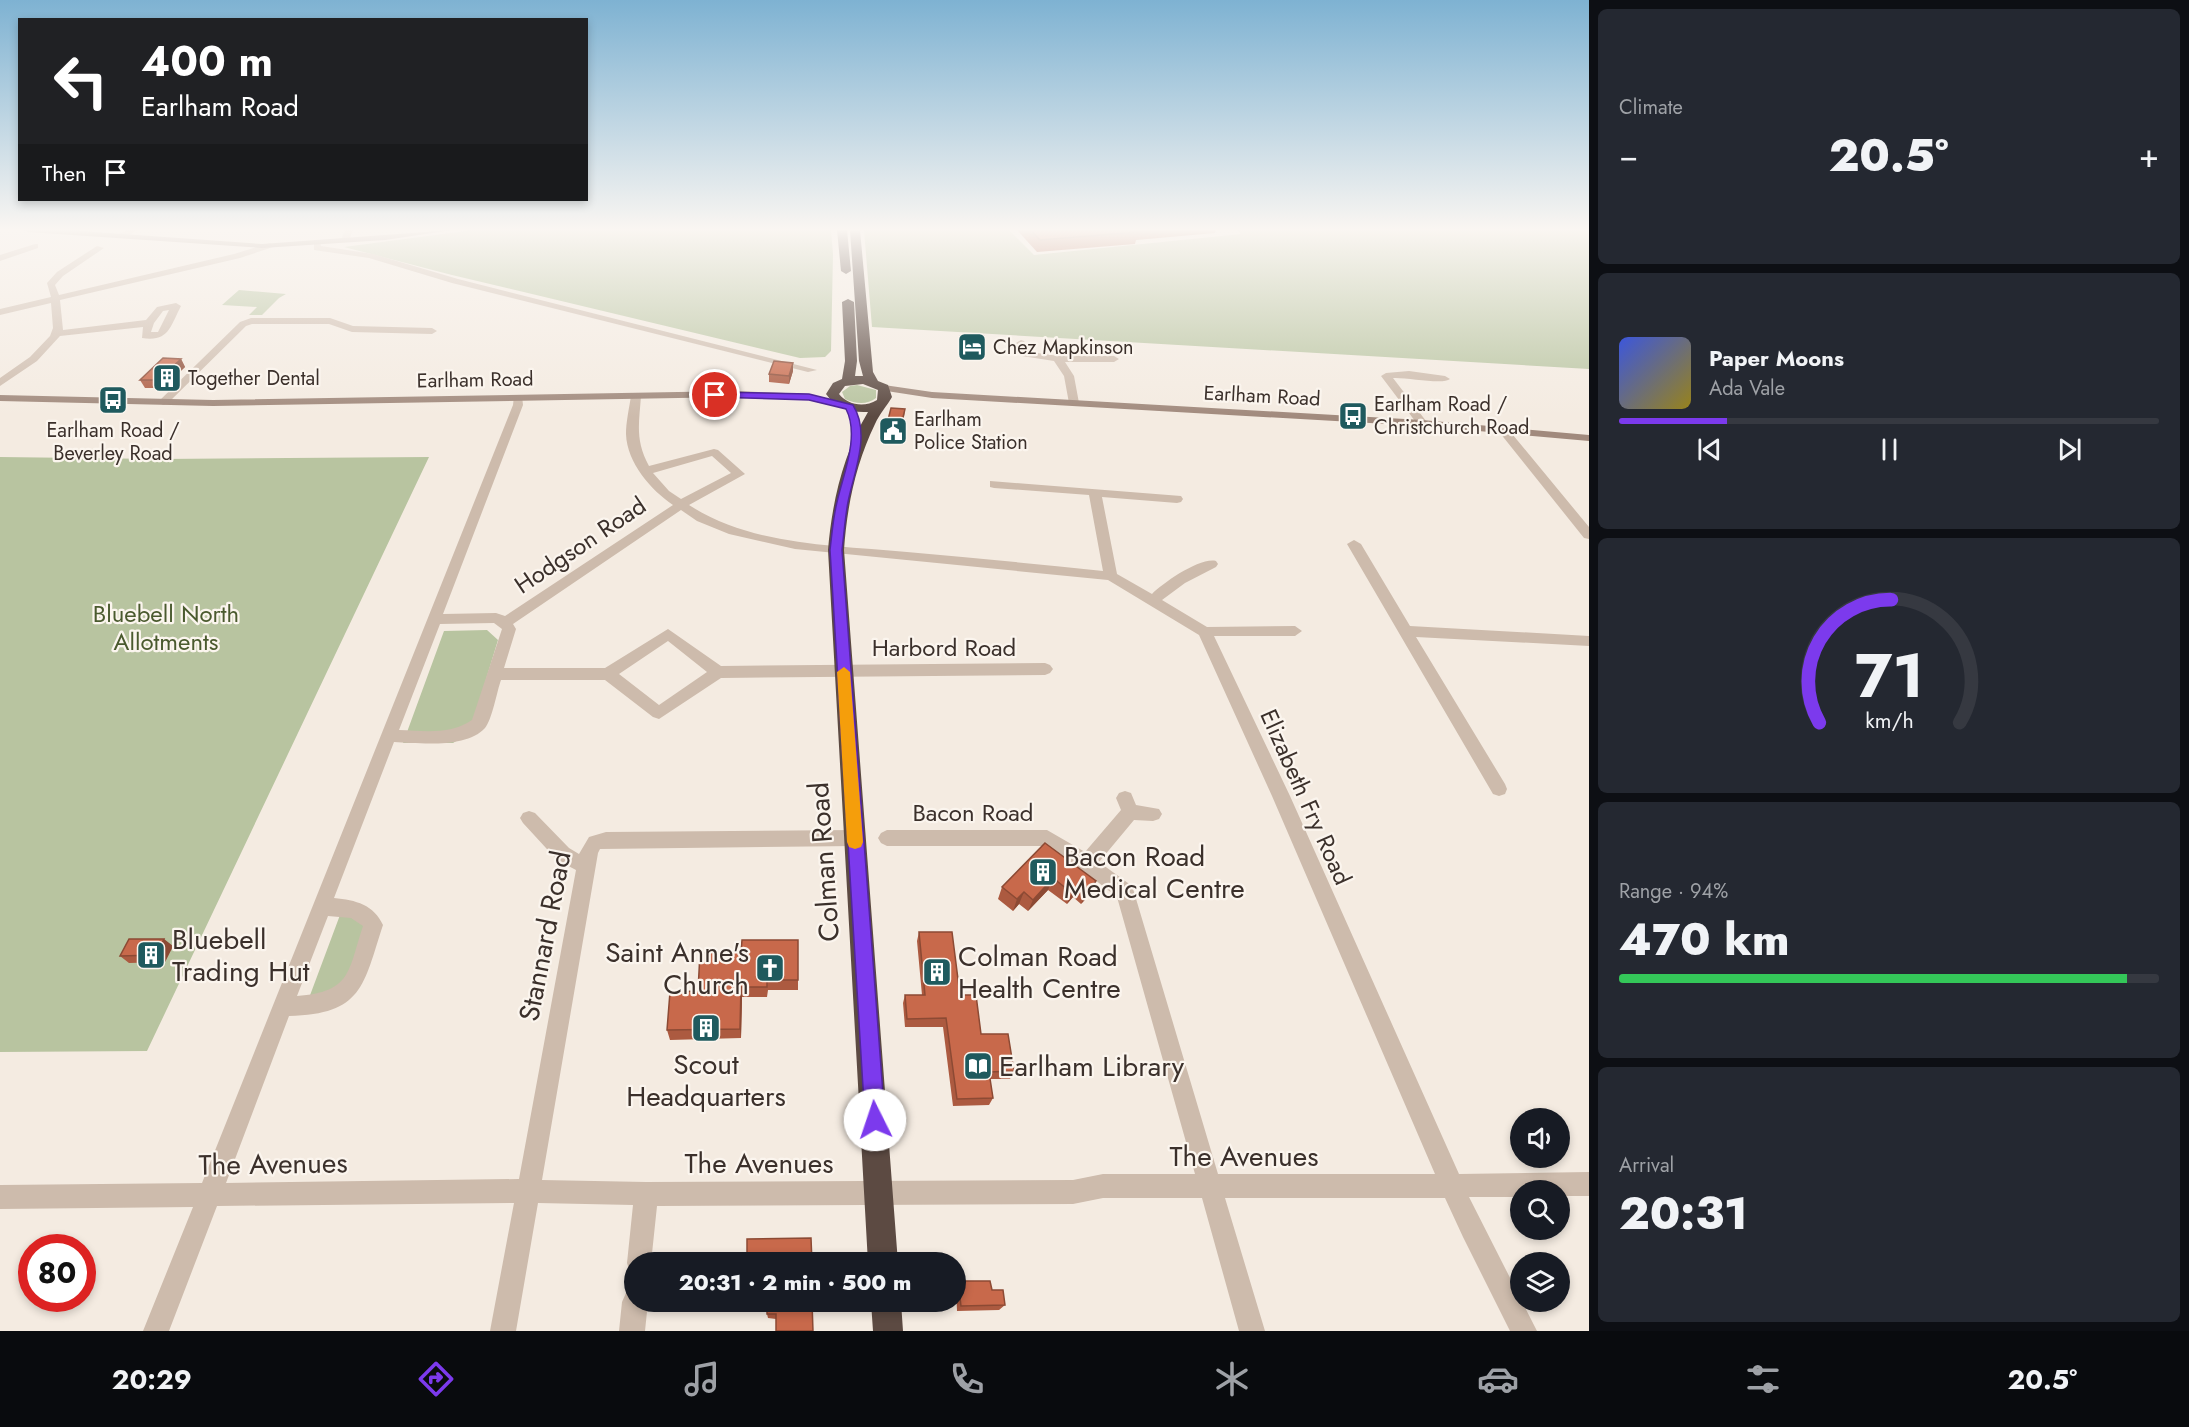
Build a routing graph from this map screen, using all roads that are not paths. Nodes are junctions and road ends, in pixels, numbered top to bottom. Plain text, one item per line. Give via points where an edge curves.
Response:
1 (54, 292) edge
2 (82, 292) edge
3 (500, 292) edge
4 (847, 292) edge
5 (860, 292) edge
6 (57, 298) junction
7 (0, 312) edge
8 (412, 321) dead end
9 (149, 323) dead end
10 (405, 330) junction
11 (432, 331) dead end
12 (58, 333) junction
13 (1021, 343) dead end
14 (1059, 359) junction
15 (1114, 359) dead end
16 (812, 370) dead end
17 (1446, 379) dead end
18 (848, 381) junction
19 (0, 383) edge
20 (878, 385) junction
21 (833, 388) junction
22 (788, 395) junction
23 (932, 395) junction
24 (636, 396) junction
25 (0, 398) edge
26 (518, 398) junction
27 (163, 402) junction
28 (1074, 403) junction
29 (881, 404) junction
30 (846, 406) junction
31 (1422, 423) junction
32 (1504, 431) junction
33 (1589, 438) edge
34 (855, 458) junction
35 (645, 471) junction
36 (993, 484) dead end
37 (1095, 493) junction
38 (1177, 499) dead end
39 (681, 505) junction
40 (1589, 536) edge
41 (1354, 544) dead end
42 (836, 550) junction
43 (1211, 564) dead end
44 (1111, 576) junction
45 (1154, 600) junction
46 (435, 619) junction
47 (505, 623) junction
48 (1295, 631) dead end
49 (1408, 631) junction
50 (1205, 632) junction
51 (1589, 641) edge
52 (1045, 669) dead end
53 (843, 670) junction
54 (718, 672) junction
55 (495, 674) junction
56 (608, 674) junction
57 (389, 736) junction
58 (1499, 789) dead end
59 (1153, 814) dead end
60 (529, 818) dead end
61 (887, 837) dead end
62 (855, 838) junction
63 (1087, 863) junction
64 (585, 866) junction
65 (322, 907) junction
66 (283, 1006) junction
67 (1589, 1184) edge
68 (1210, 1186) junction
69 (1452, 1186) junction
70 (528, 1191) junction
71 (879, 1191) junction
72 (209, 1194) junction
73 (646, 1194) junction
74 (0, 1197) edge
75 (640, 1252) edge
76 (882, 1252) edge
77 (634, 1312) edge
78 (887, 1312) edge
79 (156, 1331) edge
80 (503, 1331) edge
81 (632, 1331) edge
82 (888, 1331) edge
83 (1252, 1331) edge
84 (1524, 1331) edge

1 - 6 street
2 - 6 street
3 - 16 street
4 - 18 highway via 851,345
5 - 20 highway via 867,372
6 - 7 street
6 - 12 street
8 - 10 street
9 - 12 street
10 - 11 street
10 - 27 street via 352,329 330,321 257,320 243,324
12 - 19 street via 50,344
13 - 14 street via 1026,354
14 - 15 street
14 - 28 street via 1069,376
17 - 31 street via 1409,374 1386,376
18 - 20 highway
18 - 21 highway
20 - 23 main road, Earlham Road
20 - 29 highway via 886,396
21 - 22 main road, Earlham Road via 824,393
21 - 30 highway, Colman Road via 835,400
22 - 24 main road, Earlham Road
22 - 30 main road, Earlham Road
23 - 28 main road, Earlham Road
23 - 29 main road, Earlham Road via 897,397
24 - 26 main road, Earlham Road
24 - 35 street via 632,436
25 - 27 main road, Earlham Road
26 - 27 main road, Earlham Road
26 - 46 street
28 - 31 main road, Earlham Road
29 - 30 highway via 859,409
29 - 34 highway, Colman Road via 862,433
30 - 34 highway, Colman Road via 855,417
31 - 32 main road, Earlham Road
32 - 33 main road, Earlham Road
32 - 40 street
34 - 42 highway, Colman Road via 842,503
35 - 39 street
35 - 39 street, Hodgson Road via 714,453 739,474
36 - 37 street
37 - 38 street
37 - 44 street
39 - 42 street via 734,531 779,543
39 - 47 street, Hodgson Road
41 - 49 street
42 - 44 street
42 - 53 highway, Colman Road
43 - 45 street via 1184,576
44 - 45 street
45 - 50 street
46 - 47 street via 496,618
46 - 57 street
47 - 55 street via 509,629
48 - 50 street
49 - 51 street
49 - 58 street
50 - 69 street, Elizabeth Fry Road
52 - 53 street, Harbord Road
53 - 54 street, Harbord Road
53 - 62 highway, Colman Road
54 - 56 street via 668,634
54 - 56 street via 659,713
55 - 56 street
55 - 57 street via 479,724 471,732
57 - 65 street
59 - 63 street via 1127,805
60 - 64 street via 563,854
61 - 63 street, Bacon Road via 1047,837
62 - 64 street, Stannard Road via 606,840 595,842
62 - 71 highway, Colman Road
63 - 68 street, Bacon Road via 1125,892
64 - 70 street, Stannard Road
65 - 66 street
65 - 66 street via 341,907 370,917 373,925 353,982 336,998
66 - 72 street
67 - 69 street, The Avenues
68 - 69 street, The Avenues
68 - 71 street, The Avenues via 1103,1186 1073,1192
68 - 83 street, Bacon Road
69 - 84 street, Elizabeth Fry Road
70 - 72 street, The Avenues
70 - 73 street, The Avenues
70 - 80 street, Stannard Road
71 - 73 street, The Avenues
71 - 76 highway, Colman Road
72 - 74 street, The Avenues
72 - 79 street
73 - 75 street
77 - 81 street
78 - 82 highway

